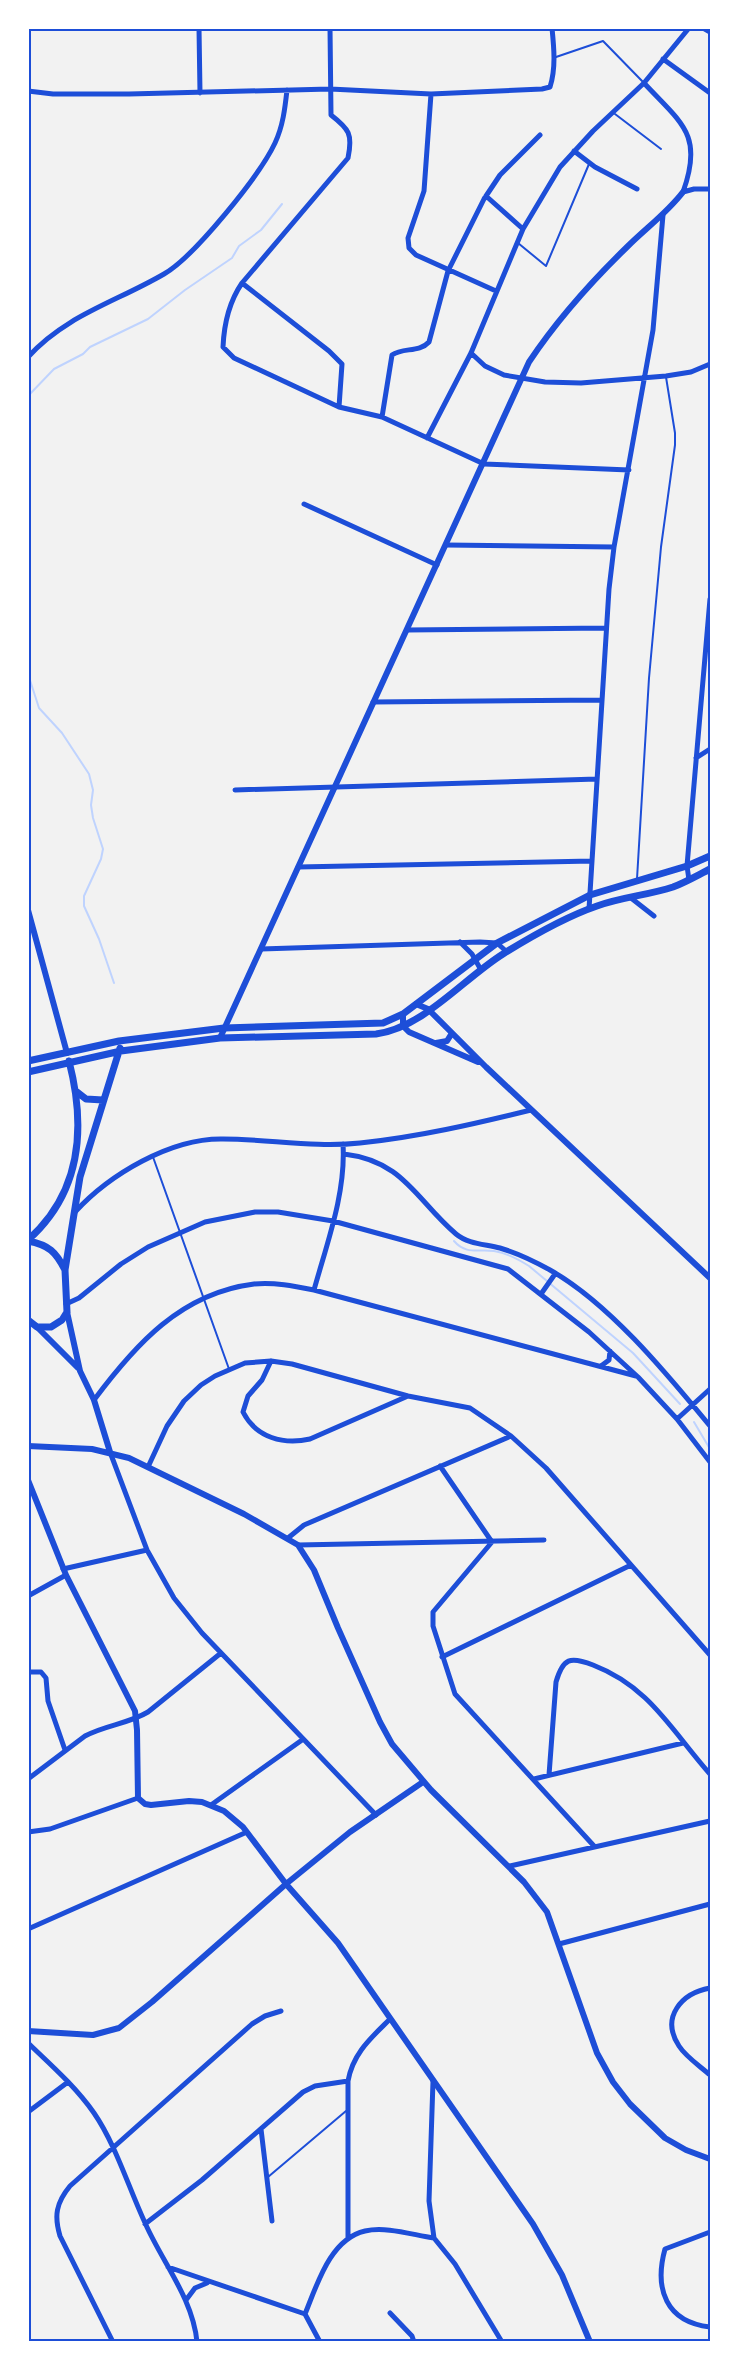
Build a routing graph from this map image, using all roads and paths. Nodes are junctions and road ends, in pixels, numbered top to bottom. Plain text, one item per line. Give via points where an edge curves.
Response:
1 (199, 28) edge
2 (330, 28) edge
3 (552, 28) edge
4 (689, 28) edge
5 (703, 28) edge
6 (711, 32) edge
7 (554, 58) junction
8 (663, 59) junction
9 (644, 83) junction
10 (330, 89) junction
11 (287, 90) junction
12 (28, 91) edge
13 (200, 93) junction
14 (711, 93) edge
15 (431, 94) junction
16 (612, 112) junction
17 (540, 135) dead end
18 (661, 148) dead end
19 (574, 151) junction
20 (589, 163) junction
21 (637, 189) dead end
22 (711, 189) edge
23 (683, 192) junction
24 (486, 196) junction
25 (663, 215) junction
26 (523, 229) junction
27 (518, 243) junction
28 (448, 272) junction
29 (242, 283) junction
30 (496, 291) junction
31 (471, 353) junction
32 (28, 357) edge
33 (711, 364) edge
34 (666, 376) junction
35 (645, 378) junction
36 (522, 380) junction
37 (339, 407) junction
38 (382, 417) junction
39 (427, 438) junction
40 (484, 464) junction
41 (629, 470) junction
42 (304, 504) dead end
43 (446, 545) junction
44 (614, 547) junction
45 (437, 565) junction
46 (711, 599) edge
47 (606, 628) junction
48 (407, 630) junction
49 (708, 657) edge
50 (602, 700) junction
51 (373, 702) junction
52 (711, 750) edge
53 (696, 758) junction
54 (597, 779) junction
55 (335, 787) junction
56 (235, 790) dead end
57 (711, 856) edge
58 (592, 861) junction
59 (687, 866) junction
60 (298, 867) junction
61 (711, 869) edge
62 (689, 880) junction
63 (636, 882) junction
64 (590, 895) junction
65 (631, 898) junction
66 (589, 909) junction
67 (28, 910) edge
68 (654, 916) dead end
69 (460, 942) junction
70 (497, 944) junction
71 (261, 949) junction
72 (507, 952) junction
73 (476, 960) junction
74 (481, 970) junction
75 (416, 1004) junction
76 (428, 1010) junction
77 (403, 1014) junction
78 (403, 1026) junction
79 (224, 1028) junction
80 (452, 1033) junction
81 (220, 1038) junction
82 (119, 1041) junction
83 (435, 1043) junction
84 (121, 1052) junction
85 (67, 1053) junction
86 (28, 1061) edge
87 (70, 1063) junction
88 (486, 1067) junction
89 (28, 1072) edge
90 (77, 1092) junction
91 (103, 1100) junction
92 (531, 1110) junction
93 (343, 1144) junction
94 (344, 1154) junction
95 (153, 1157) junction
96 (73, 1214) junction
97 (333, 1221) junction
98 (179, 1232) junction
99 (28, 1241) edge
100 (65, 1270) junction
101 (555, 1274) junction
102 (711, 1278) edge
103 (314, 1290) junction
104 (541, 1293) junction
105 (204, 1298) junction
106 (67, 1308) junction
107 (28, 1320) edge
108 (38, 1327) junction
109 (610, 1350) junction
110 (272, 1361) junction
111 (602, 1366) junction
112 (229, 1369) junction
113 (80, 1371) junction
114 (638, 1377) junction
115 (711, 1389) edge
116 (408, 1396) junction
117 (94, 1400) junction
118 (692, 1404) junction
119 (677, 1419) junction
120 (711, 1426) edge
121 (511, 1436) junction
122 (28, 1446) edge
123 (110, 1452) junction
124 (711, 1462) edge
125 (440, 1466) junction
126 (147, 1467) junction
127 (28, 1480) edge
128 (288, 1538) junction
129 (544, 1540) dead end
130 (492, 1542) junction
131 (298, 1545) junction
132 (147, 1550) junction
133 (631, 1565) junction
134 (65, 1572) junction
135 (28, 1596) edge
136 (221, 1653) junction
137 (711, 1655) edge
138 (442, 1657) junction
139 (28, 1672) edge
140 (136, 1719) junction
141 (302, 1740) junction
142 (683, 1743) junction
143 (65, 1749) junction
144 (711, 1774) edge
145 (549, 1775) junction
146 (28, 1779) edge
147 (534, 1779) junction
148 (423, 1782) junction
149 (138, 1798) junction
150 (211, 1805) junction
151 (376, 1815) junction
152 (711, 1821) edge
153 (28, 1832) edge
154 (247, 1832) junction
155 (594, 1846) junction
156 (510, 1866) junction
157 (286, 1884) junction
158 (711, 1904) edge
159 (28, 1929) edge
160 (559, 1944) junction
161 (711, 1988) edge
162 (281, 2011) dead end
163 (390, 2019) junction
164 (28, 2031) edge
165 (28, 2043) edge
166 (711, 2075) edge
167 (348, 2081) junction
168 (433, 2081) junction
169 (68, 2082) junction
170 (349, 2110) junction
171 (28, 2112) edge
172 (261, 2129) junction
173 (113, 2147) junction
174 (711, 2159) edge
175 (267, 2179) junction
176 (272, 2221) dead end
177 (145, 2224) junction
178 (711, 2232) edge
179 (348, 2238) junction
180 (434, 2238) junction
181 (167, 2267) junction
182 (208, 2282) junction
183 (186, 2300) junction
184 (390, 2313) dead end
185 (305, 2314) junction
186 (711, 2327) edge
187 (113, 2342) edge
188 (197, 2342) edge
189 (320, 2342) edge
190 (414, 2342) edge
191 (502, 2342) edge
192 (590, 2342) edge

1 - 13 street
2 - 10 street
3 - 7 street
4 - 8 street
5 - 6 street
7 - 9 lane via 605,43
7 - 15 street via 550,87
8 - 9 street
8 - 14 street
9 - 16 street
9 - 23 street via 689,138 693,157
10 - 11 street
10 - 15 street
10 - 29 street via 331,115 346,127 350,136 348,158
11 - 13 street
11 - 32 street via 283,121 269,155 192,251 165,274 53,332
12 - 13 street
15 - 28 street via 424,191 408,244 416,255
16 - 18 lane
16 - 19 street
17 - 24 street
19 - 20 street
19 - 26 street
20 - 21 street
20 - 27 lane via 546,266
22 - 23 street
23 - 25 street
24 - 26 street
24 - 28 street
25 - 35 street
25 - 36 street via 592,283 542,343
26 - 27 street
27 - 30 street
28 - 30 street
28 - 38 street via 429,342 421,348 392,355
29 - 37 street via 342,364
29 - 37 street via 224,328 223,347 234,358
30 - 31 street
31 - 36 street via 494,371
31 - 39 street
33 - 34 street
34 - 35 street
34 - 63 lane via 675,445 650,666
35 - 36 street
35 - 41 street
36 - 40 street
37 - 38 street
38 - 39 street
39 - 40 street
40 - 41 street
40 - 43 street
41 - 44 street
42 - 45 street
43 - 44 street
43 - 45 street
44 - 47 street
45 - 48 street
46 - 49 street
47 - 48 street
47 - 50 street
48 - 51 street
49 - 53 street
50 - 51 street
50 - 54 street
51 - 55 street
52 - 53 street
53 - 59 street
54 - 55 street
54 - 58 street
55 - 56 street
55 - 60 street
57 - 59 main road
58 - 60 street
58 - 64 street
59 - 62 street
59 - 63 main road
60 - 71 street
61 - 62 main road
62 - 65 main road
63 - 64 main road
64 - 66 street
64 - 70 main road
65 - 66 main road
65 - 68 street
66 - 72 main road
67 - 85 street
69 - 70 street
69 - 71 street
69 - 73 street
70 - 72 street
70 - 73 main road
71 - 79 street
72 - 74 main road
73 - 74 street
73 - 75 main road
74 - 76 main road
75 - 76 street
75 - 77 main road
76 - 78 main road
76 - 80 street
77 - 78 street
77 - 79 main road via 375,1024
78 - 81 main road via 376,1034
78 - 83 street
79 - 81 street
79 - 82 main road
80 - 83 street via 447,1041
80 - 88 street
81 - 84 main road
82 - 84 main road
82 - 85 main road
83 - 88 street
84 - 87 main road
84 - 91 main road
85 - 86 main road
85 - 87 main road
87 - 89 main road
87 - 90 main road
88 - 92 street
90 - 91 main road via 86,1099
90 - 99 main road via 79,1129 69,1182 55,1212
91 - 96 main road
92 - 93 street via 445,1131
92 - 102 street
93 - 94 street
93 - 95 street via 210,1139
94 - 97 street
94 - 101 street via 391,1170 457,1235 515,1253
95 - 96 street via 104,1185
95 - 98 lane
96 - 100 main road
97 - 98 street via 255,1212 226,1216
97 - 103 street
97 - 104 street via 508,1269
98 - 105 lane
98 - 106 street via 133,1256
99 - 100 main road via 50,1248
100 - 106 main road
101 - 104 street
101 - 118 street via 572,1284 635,1341
103 - 105 street via 255,1284
103 - 111 street
104 - 109 street
105 - 112 lane
105 - 117 street via 147,1335
106 - 108 main road via 56,1324
106 - 113 street
107 - 108 main road
108 - 113 street
109 - 111 street via 609,1360
109 - 114 street
110 - 112 street
110 - 116 street
110 - 116 street via 248,1396 243,1412 254,1427 282,1441 310,1439
111 - 114 street
112 - 126 street via 201,1385 184,1401
113 - 117 street
114 - 119 street
115 - 118 street
116 - 121 street via 470,1408
117 - 123 street
118 - 119 street
118 - 120 street
119 - 124 street
121 - 125 street
121 - 133 street via 546,1468
122 - 123 street
123 - 126 street
123 - 132 street
125 - 128 street via 304,1525
125 - 130 street
126 - 128 street
127 - 134 street
128 - 131 street
129 - 130 street
130 - 131 street
130 - 138 street via 433,1612
131 - 148 street via 314,1570 380,1722 392,1744
132 - 134 street
132 - 136 street via 174,1598
133 - 137 street
133 - 138 street
134 - 135 street
134 - 140 street via 127,1692
136 - 140 street
136 - 141 street
138 - 147 street via 455,1694
139 - 143 street via 41,1672 46,1678 48,1701
140 - 143 street via 94,1731
140 - 149 street
141 - 150 street
141 - 151 street
142 - 144 street
142 - 145 street
142 - 145 street via 640,1691 614,1673 571,1660 560,1669 556,1682
143 - 146 street
145 - 147 street
147 - 155 street
148 - 151 street
148 - 156 street
149 - 150 street via 151,1805 189,1801
149 - 153 street via 50,1829
150 - 154 street via 225,1811
151 - 157 street
152 - 155 street
154 - 157 street
154 - 159 street
155 - 156 street
156 - 160 street via 542,1904
157 - 163 street via 349,1956
157 - 164 street via 119,2028 93,2035
158 - 160 street
160 - 174 street via 597,2052 612,2082 665,2138
161 - 166 street via 688,1995 680,2002 672,2023 679,2047
162 - 173 street via 252,2024
163 - 167 street via 365,2044 350,2069
163 - 168 street
165 - 169 street
167 - 170 street
167 - 172 street via 309,2089
168 - 180 street via 429,2201
168 - 192 street via 532,2224 562,2275
169 - 171 street
169 - 173 street via 95,2114
170 - 175 lane
170 - 179 street
172 - 175 street
172 - 177 street
173 - 177 street
173 - 187 street via 64,2193 56,2210 60,2236
175 - 176 street
177 - 181 street
178 - 186 street via 664,2249 660,2272 666,2300 674,2312 685,2321
179 - 180 street via 367,2230
179 - 185 street via 329,2261
180 - 191 street
181 - 182 street
181 - 183 street
182 - 183 street via 195,2288
182 - 185 street
183 - 188 street
184 - 190 street
185 - 189 street

